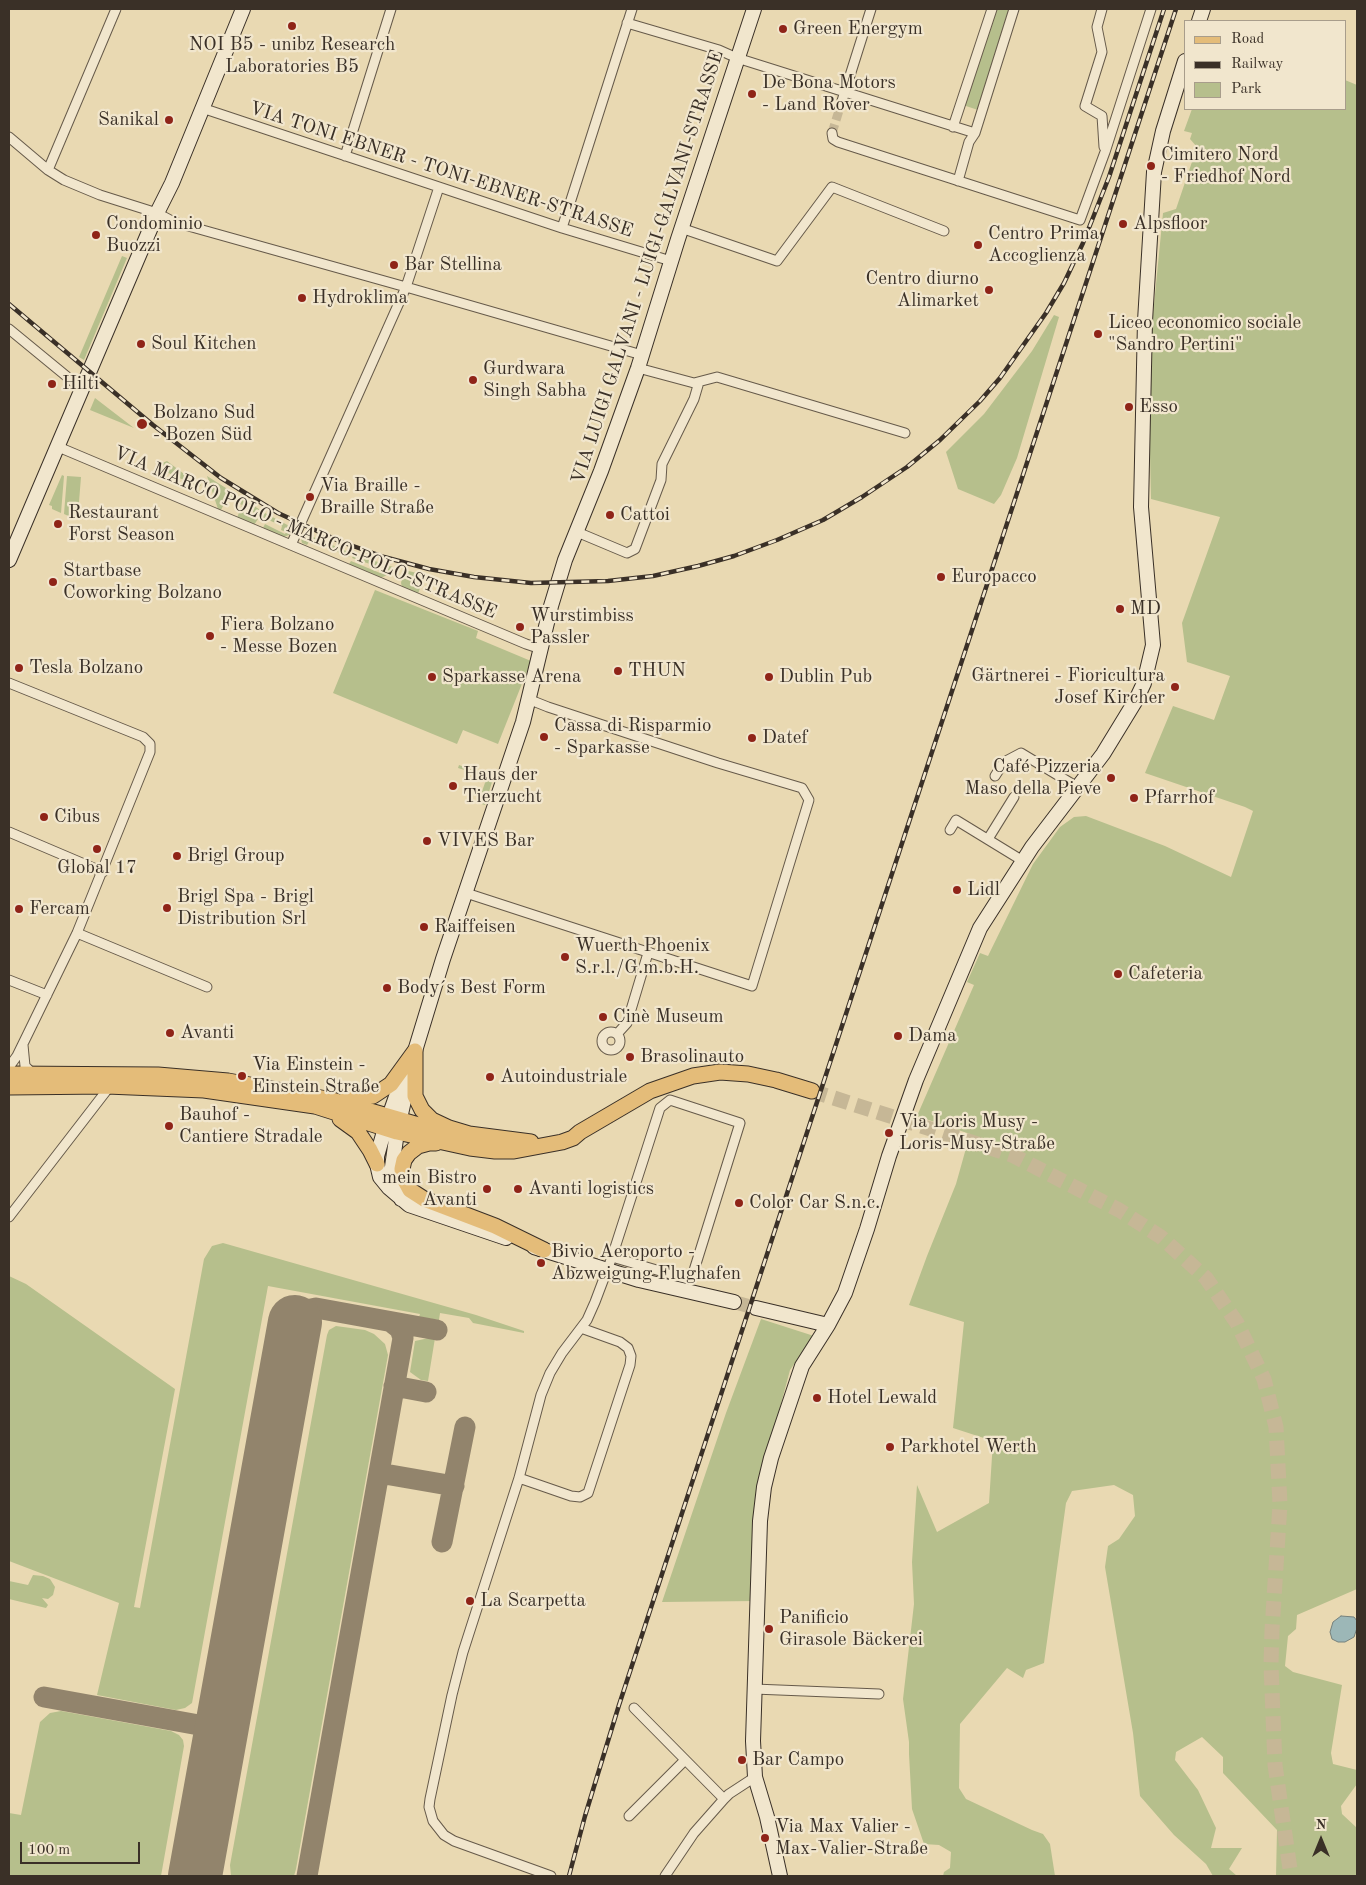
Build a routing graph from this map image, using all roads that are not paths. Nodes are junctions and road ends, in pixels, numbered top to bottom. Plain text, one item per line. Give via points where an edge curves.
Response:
1 (116, 9) edge
2 (243, 9) edge
3 (391, 9) edge
4 (632, 9) edge
5 (754, 9) edge
6 (871, 9) edge
7 (992, 9) edge
8 (1014, 9) edge
9 (1102, 9) edge
10 (1151, 9) edge
11 (627, 23) junction
12 (737, 58) junction
13 (1184, 64) edge
14 (845, 91) junction
15 (841, 104) tunnel mouth
16 (202, 108) junction
17 (953, 127) junction
18 (975, 134) junction
19 (833, 136) dead end
20 (9, 137) edge
21 (1105, 152) junction
22 (345, 156) junction
23 (48, 170) junction
24 (958, 180) junction
25 (439, 186) junction
26 (157, 213) junction
27 (562, 228) junction
28 (681, 228) junction
29 (944, 231) dead end
30 (671, 261) junction
31 (406, 286) junction
32 (9, 329) edge
33 (640, 362) junction
34 (699, 382) junction
35 (82, 389) junction
36 (905, 433) dead end
37 (56, 446) junction
38 (577, 532) junction
39 (14, 533) edge
40 (291, 545) junction
41 (9, 560) edge
42 (541, 649) junction
43 (9, 683) edge
44 (528, 699) junction
45 (994, 776) dead end
46 (1079, 788) junction
47 (1014, 797) dead end
48 (950, 830) dead end
49 (9, 832) edge
50 (988, 839) junction
51 (1023, 861) junction
52 (102, 872) junction
53 (466, 893) junction
54 (77, 933) junction
55 (648, 953) junction
56 (9, 980) edge
57 (207, 987) dead end
58 (47, 995) junction
59 (617, 1034) dead end
60 (23, 1045) junction
61 (414, 1051) junction
62 (9, 1066) edge
63 (9, 1074) edge
64 (34, 1074) junction
65 (107, 1086) junction
66 (9, 1087) edge
67 (812, 1091) tunnel mouth
68 (325, 1104) junction
69 (393, 1122) junction
70 (580, 1132) junction
71 (534, 1142) junction
72 (470, 1148) junction
73 (376, 1164) junction
74 (400, 1199) junction
75 (9, 1217) edge
76 (544, 1250) junction
77 (610, 1264) junction
78 (734, 1302) tunnel mouth
79 (756, 1308) tunnel mouth
80 (828, 1325) junction
81 (581, 1328) junction
82 (519, 1478) junction
83 (754, 1689) junction
84 (879, 1694) dead end
85 (634, 1708) dead end
86 (685, 1760) junction
87 (755, 1777) junction
88 (724, 1799) junction
89 (629, 1816) dead end
90 (551, 1876) edge
91 (665, 1876) edge
92 (780, 1876) edge

1 - 23 street
2 - 16 street
3 - 22 street
4 - 11 street
5 - 12 street, VIA LUIGI GALVANI - LUIGI-GALVANI-STRASSE
6 - 14 street
7 - 17 street
8 - 18 street
9 - 21 street via 1096,26 1102,52 1085,106 1102,116
10 - 21 street
11 - 12 street
11 - 27 street
12 - 14 street
12 - 28 street, VIA LUIGI GALVANI - LUIGI-GALVANI-STRASSE
13 - 46 street via 1154,172 1146,312 1141,507 1153,645 1144,683 1136,700
14 - 15 street
14 - 17 street
16 - 22 street, VIA TONI EBNER - TONI-EBNER-STRASSE
16 - 26 street
17 - 18 street
18 - 24 street via 969,142
19 - 24 street
20 - 23 street
21 - 24 street via 1080,220
22 - 25 street, VIA TONI EBNER - TONI-EBNER-STRASSE
23 - 26 street via 100,195
25 - 27 street, VIA TONI EBNER - TONI-EBNER-STRASSE
25 - 31 street
26 - 31 street via 174,222
26 - 35 street
27 - 30 street, VIA TONI EBNER - TONI-EBNER-STRASSE
28 - 29 street via 777,261 832,187
28 - 30 street, VIA LUIGI GALVANI - LUIGI-GALVANI-STRASSE
30 - 33 street, VIA LUIGI GALVANI - LUIGI-GALVANI-STRASSE
31 - 33 street
31 - 40 street
32 - 35 street
33 - 34 street via 694,383
33 - 38 street, VIA LUIGI GALVANI - LUIGI-GALVANI-STRASSE
34 - 36 street via 717,377
34 - 38 street via 662,464 661,480 635,549 627,553
35 - 37 street
37 - 39 street
37 - 40 street, VIA MARCO POLO - MARCO-POLO-STRASSE
38 - 42 street, VIA LUIGI GALVANI - LUIGI-GALVANI-STRASSE via 565,560
39 - 41 street
40 - 42 street, VIA MARCO POLO - MARCO-POLO-STRASSE
42 - 44 street, VIA LUIGI GALVANI - LUIGI-GALVANI-STRASSE
43 - 52 street via 143,738 150,744 150,752
44 - 53 street, VIA LUIGI GALVANI - LUIGI-GALVANI-STRASSE via 518,739
44 - 55 street via 802,788 809,800 752,986
45 - 46 street via 1004,762 1021,753
46 - 51 street
47 - 50 street
48 - 50 street via 956,820
49 - 52 street
50 - 51 street
51 - 80 street via 980,928 946,1006 889,1156 845,1293
52 - 54 street
53 - 55 street
53 - 61 street, VIA LUIGI GALVANI - LUIGI-GALVANI-STRASSE
54 - 57 street
54 - 58 street
55 - 59 street via 627,1024
56 - 58 street
58 - 60 street
60 - 62 street
60 - 64 street via 25,1066
61 - 68 main road via 391,1084 373,1096
61 - 69 street, VIA LUIGI GALVANI - LUIGI-GALVANI-STRASSE
61 - 71 main road via 415,1096 432,1120 469,1134
63 - 64 main road
64 - 68 main road via 158,1074 206,1078 259,1085
65 - 66 main road
65 - 68 main road via 204,1090
65 - 75 street
67 - 70 main road via 748,1074 720,1072 693,1076 650,1091
68 - 69 main road
68 - 73 main road via 358,1132
69 - 71 main road via 480,1142
69 - 72 main road
69 - 73 street
69 - 74 street via 392,1176
70 - 71 main road via 552,1141
70 - 72 main road via 556,1145 514,1150
72 - 76 main road via 428,1143 418,1146 404,1160 404,1182 424,1199 495,1226
73 - 74 street via 380,1177
74 - 76 street via 409,1205
76 - 77 street
77 - 77 street via 691,1280 740,1123 670,1100 660,1108
77 - 78 street via 664,1286
77 - 81 street
79 - 80 street
80 - 83 street via 802,1366 764,1486
81 - 82 street via 562,1353 540,1395
81 - 82 street via 620,1342 628,1348 631,1356 588,1493 580,1497 571,1496
82 - 90 street via 463,1652 429,1807 433,1821 448,1838
83 - 84 street
83 - 87 street
85 - 86 street
86 - 88 street
86 - 89 street
87 - 88 street
87 - 92 street
88 - 91 street via 694,1833

